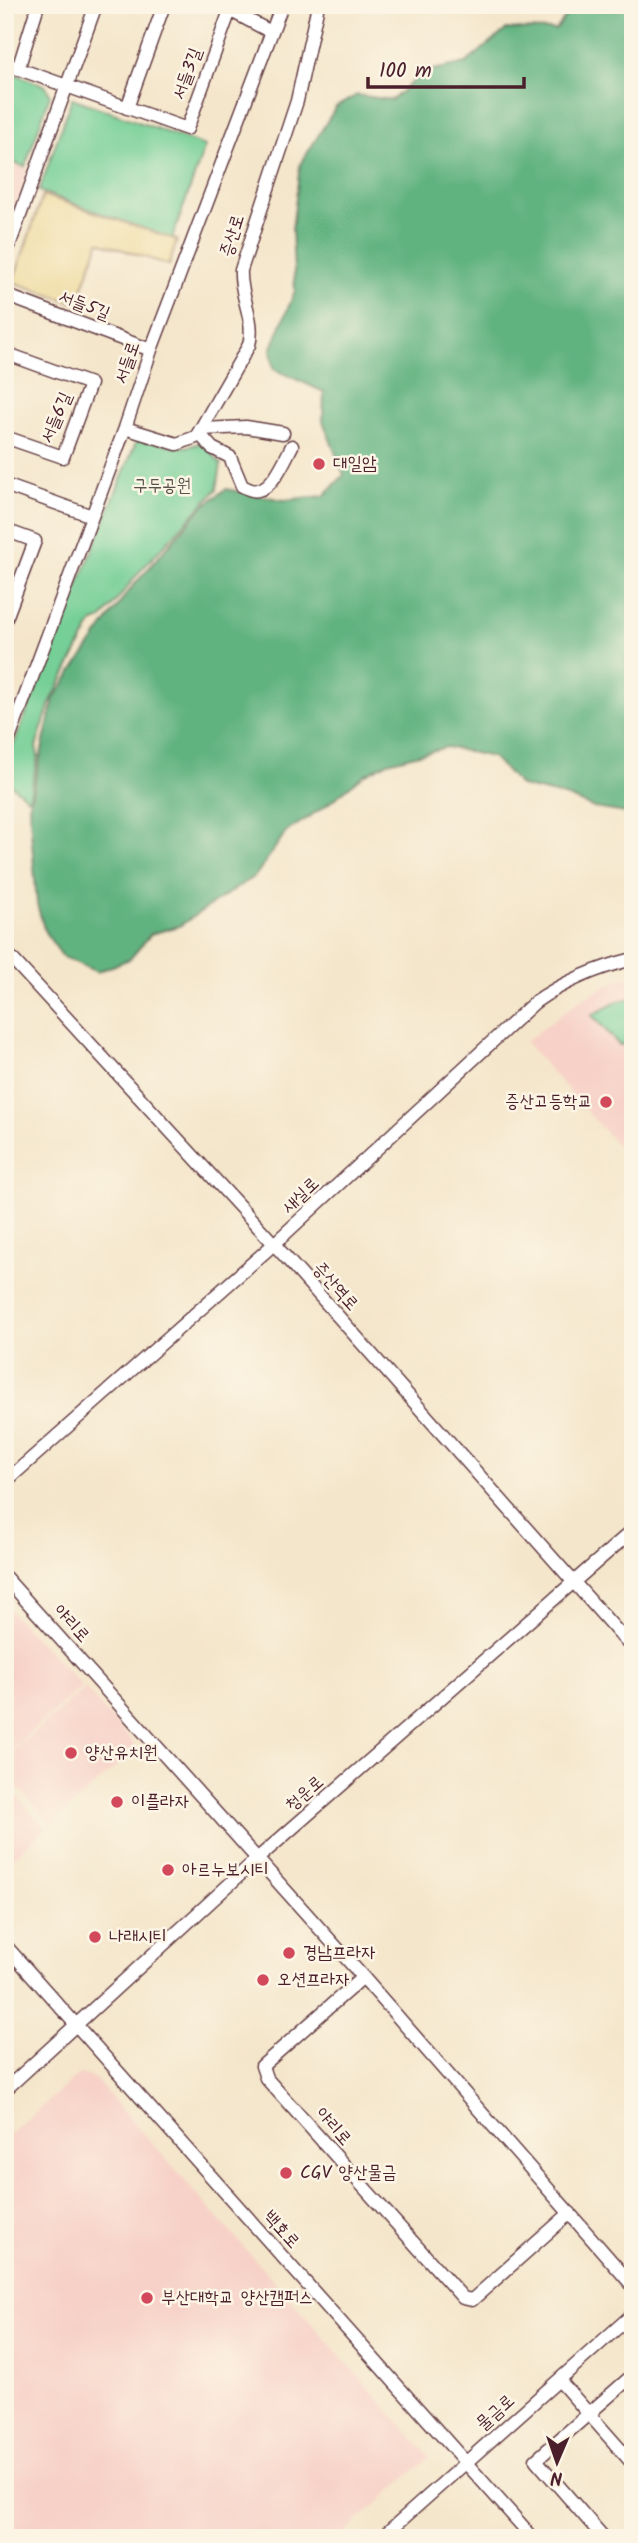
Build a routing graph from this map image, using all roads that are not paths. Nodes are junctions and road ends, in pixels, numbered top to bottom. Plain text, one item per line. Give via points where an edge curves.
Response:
1 (38, 5) edge
2 (96, 5) edge
3 (164, 5) edge
4 (282, 5) edge
5 (318, 5) edge
6 (227, 7) edge
7 (271, 33) junction
8 (11, 66) edge
9 (67, 86) junction
10 (127, 108) junction
11 (11, 224) edge
12 (5, 257) edge
13 (5, 295) edge
14 (151, 350) junction
15 (5, 353) edge
16 (125, 428) junction
17 (201, 431) junction
18 (283, 433) dead end
19 (5, 436) edge
20 (292, 446) dead end
21 (5, 485) edge
22 (92, 516) junction
23 (5, 530) edge
24 (5, 621) edge
25 (6, 749) edge
26 (5, 951) edge
27 (633, 959) edge
28 (274, 1244) junction
29 (5, 1482) edge
30 (633, 1531) edge
31 (5, 1577) edge
32 (574, 1583) junction
33 (633, 1649) edge
34 (257, 1859) junction
35 (5, 1945) edge
36 (363, 1977) junction
37 (76, 2025) junction
38 (5, 2090) edge
39 (570, 2213) junction
40 (633, 2286) edge
41 (633, 2314) edge
42 (633, 2375) edge
43 (559, 2380) junction
44 (588, 2414) junction
45 (466, 2463) junction
46 (633, 2464) edge
47 (381, 2538) edge
48 (533, 2538) edge
49 (604, 2538) edge

1 - 8 street, 서들3길
2 - 9 street
3 - 10 street
4 - 7 street, 서들로
5 - 17 street, 증산로 via 298,101 241,270 252,332 249,345
6 - 7 street
6 - 10 street, 서들3길 via 187,129
7 - 14 street, 서들로
8 - 9 street, 서들3길
9 - 10 street, 서들3길
9 - 11 street
11 - 12 street
13 - 14 street, 서들5길
14 - 16 street, 서들로
15 - 19 street, 서들6길 via 90,384 63,457
16 - 17 street via 177,444
16 - 22 street, 서들로
17 - 18 street via 246,427
17 - 20 street via 212,447 230,457 242,486 253,491 273,479
21 - 22 street
22 - 25 street, 서들로
23 - 24 street via 35,541
26 - 28 street, 증산역로
27 - 28 street, 새실로 via 566,982 535,1002
28 - 29 street, 새실로
28 - 32 street, 증산역로
30 - 32 street, 청운로
31 - 34 street, 야리로
32 - 33 street, 증산역로
32 - 34 street, 청운로
34 - 36 street, 야리로
34 - 37 street, 청운로
35 - 37 street, 백호로
36 - 39 street, 야리로
36 - 39 street, 야리로 via 262,2066 265,2078 463,2298 472,2300
37 - 38 street, 청운로
37 - 45 street, 백호로
39 - 40 street, 야리로
41 - 43 street, 물금로
42 - 44 street
43 - 44 street
43 - 45 street, 물금로
44 - 46 street
44 - 49 street via 536,2460
45 - 47 street, 물금로
45 - 48 street, 백호로

